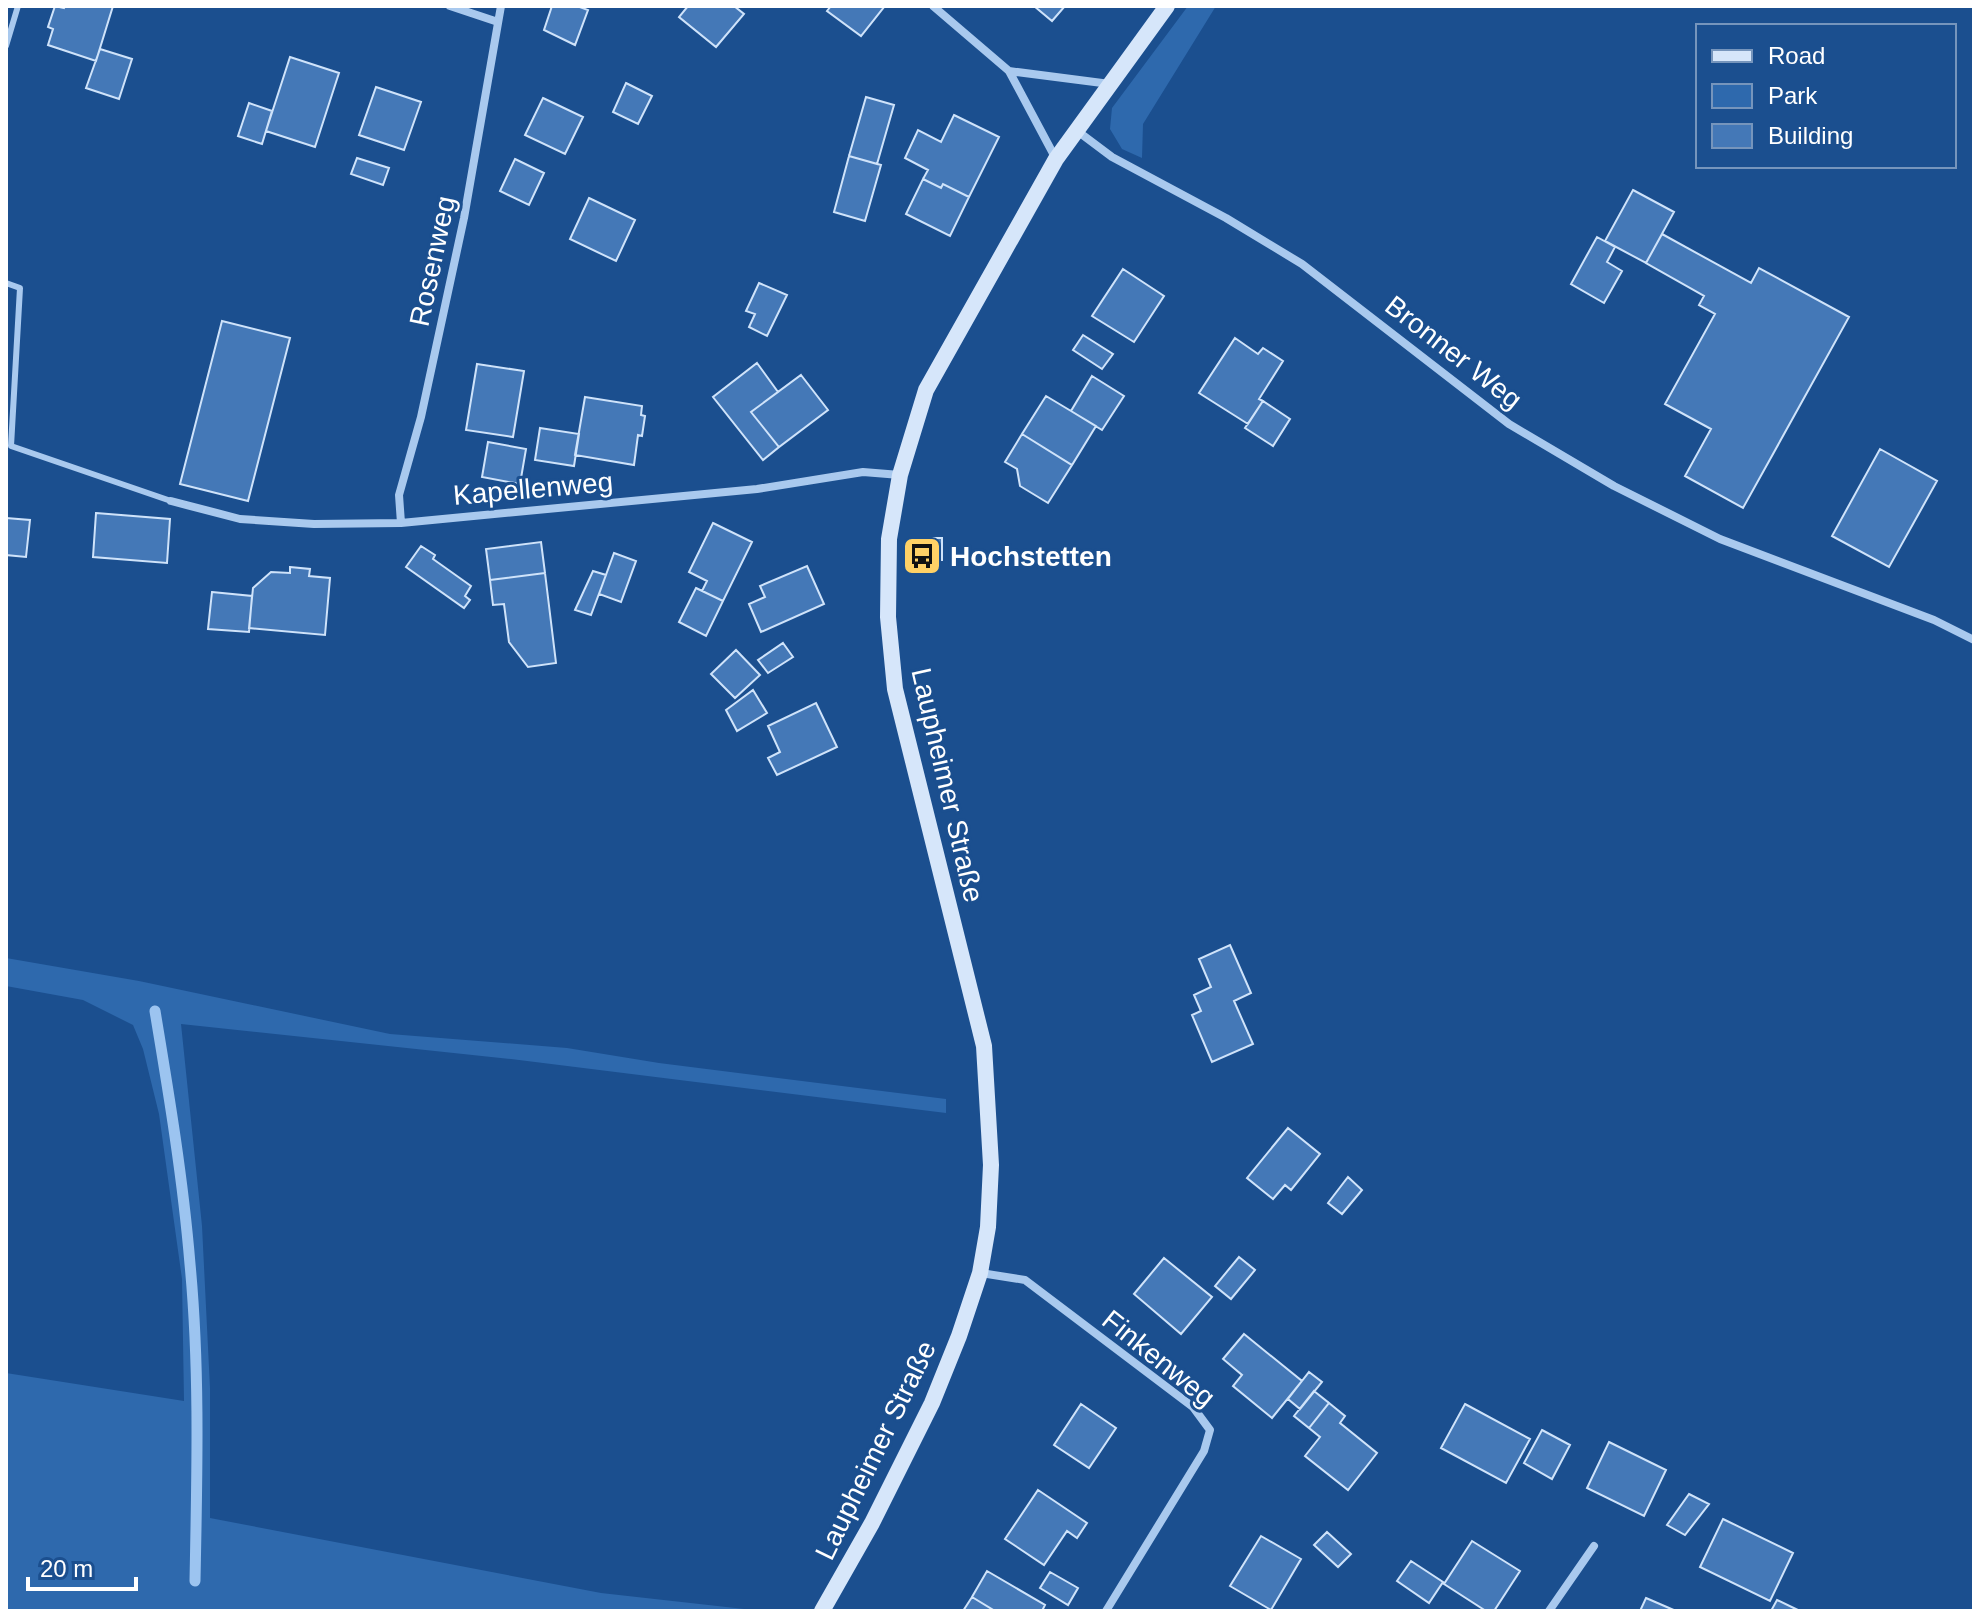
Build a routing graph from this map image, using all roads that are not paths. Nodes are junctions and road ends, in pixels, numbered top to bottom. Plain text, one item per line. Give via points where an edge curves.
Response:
1 (18, 6) edge
2 (450, 6) edge
3 (501, 6) edge
4 (933, 6) edge
5 (1167, 6) edge
6 (498, 22) junction
7 (6, 46) edge
8 (1009, 71) junction
9 (1110, 84) junction
10 (1075, 129) junction
11 (1056, 159) junction
12 (6, 283) edge
13 (900, 475) junction
14 (171, 501) joint
15 (401, 523) junction
16 (1974, 640) edge
17 (980, 1273) junction
18 (1594, 1546) dead end
19 (822, 1611) edge
20 (1106, 1611) edge
21 (1549, 1611) edge

1 - 7 lane
2 - 6 street
3 - 6 street, Rosenweg
4 - 8 street
5 - 9 street, Laupheimer Straße
6 - 15 street, Rosenweg via 464,218 399,495
8 - 9 street
8 - 11 street
9 - 10 street, Laupheimer Straße
10 - 11 street, Laupheimer Straße
10 - 16 street, Bronner Weg via 1112,157 1302,264 1522,432 1614,486 1720,539
11 - 13 street, Laupheimer Straße via 926,390
12 - 14 lane via 20,288 11,446
13 - 15 street, Kapellenweg via 863,472 757,489
13 - 17 street, Laupheimer Straße via 889,539 888,617 895,689 984,1046 991,1165
14 - 15 street, Kapellenweg via 240,519
17 - 19 street, Laupheimer Straße via 932,1403
17 - 20 street, Finkenweg via 1025,1280 1193,1407 1210,1430 1204,1451
18 - 21 street

